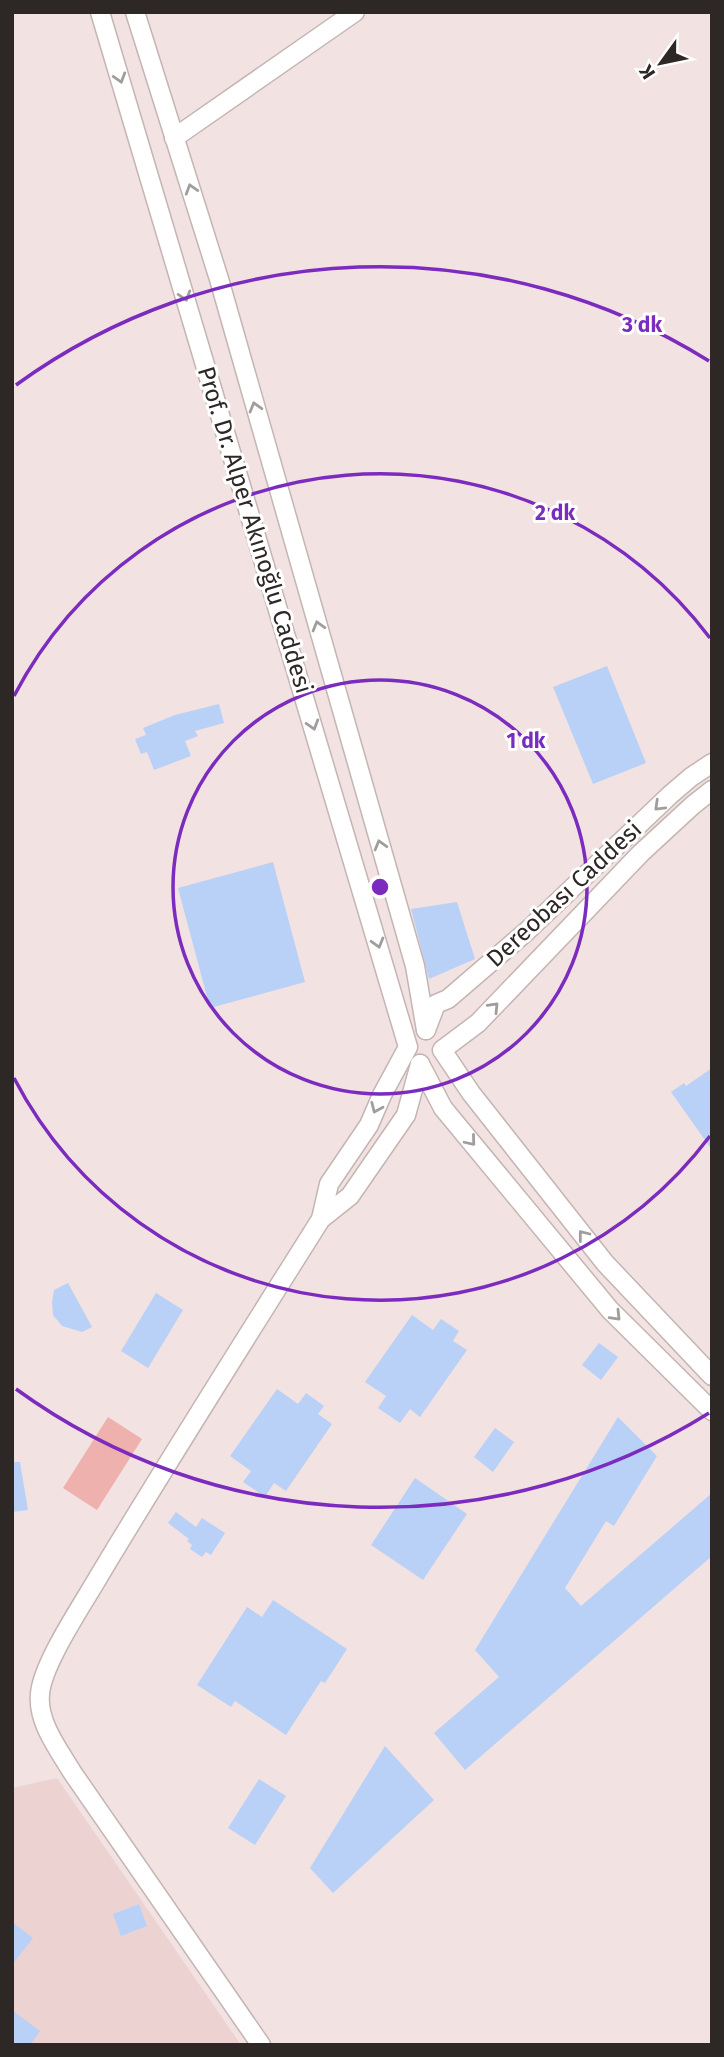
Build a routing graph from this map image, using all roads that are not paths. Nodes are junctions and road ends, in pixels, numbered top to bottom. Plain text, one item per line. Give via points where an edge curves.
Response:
1 (100, 12) edge
2 (135, 12) edge
3 (355, 12) edge
4 (174, 138) junction
5 (712, 763) edge
6 (712, 790) edge
7 (419, 989) junction
8 (436, 1004) junction
9 (426, 1030) junction
10 (449, 1045) junction
11 (408, 1047) junction
12 (421, 1064) junction
13 (443, 1108) junction
14 (408, 1109) junction
15 (321, 1219) junction
16 (712, 1376) edge
17 (712, 1411) edge
18 (261, 2045) edge

1 -> 11 street, Prof. Dr. Alper Akınoğlu Caddesi
2 - 4 street, Prof. Dr. Alper Akınoğlu Caddesi
3 - 4 street
7 -> 4 street, Prof. Dr. Alper Akınoğlu Caddesi via 222,292
5 -> 8 street, Dereobası Caddesi via 670,795 527,931 448,999
10 -> 6 street, Dereobası Caddesi via 478,1023 650,845
7 - 8 street
7 - 9 street, Prof. Dr. Alper Akınoğlu Caddesi
8 - 9 street
9 - 10 street
9 - 11 street via 415,1033
10 - 12 street via 437,1060
16 -> 10 street via 605,1263 471,1093 456,1071
11 - 12 street via 411,1058
11 -> 15 street via 369,1125 329,1184
12 - 13 street
12 - 14 street
13 - 14 street
13 -> 17 street via 610,1310
14 - 15 street via 350,1196
15 - 18 street via 62,1639 39,1695 45,1726 72,1772

